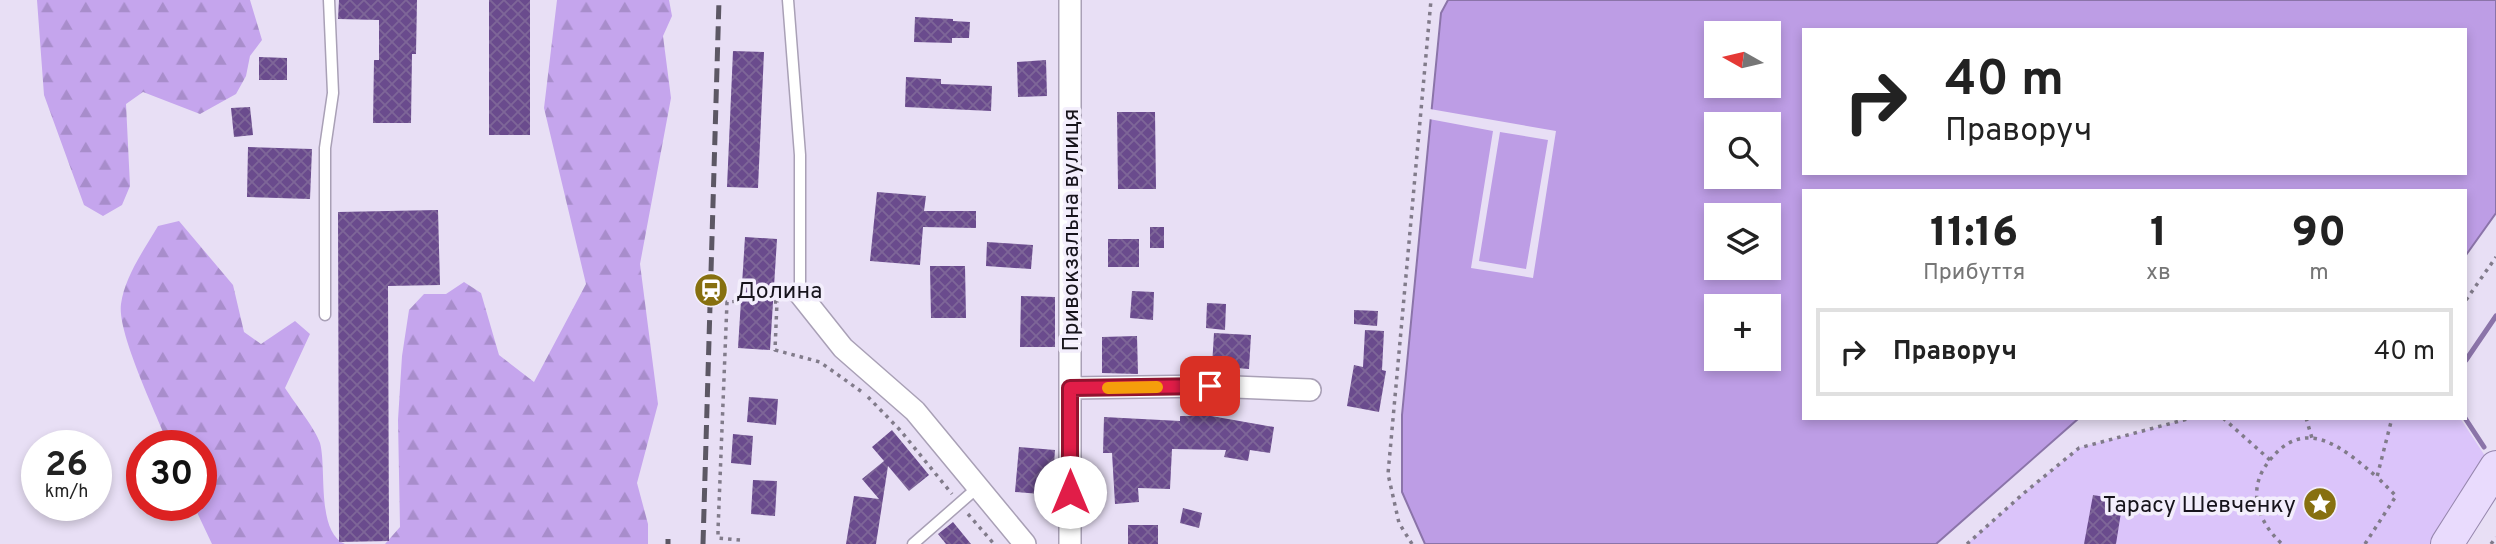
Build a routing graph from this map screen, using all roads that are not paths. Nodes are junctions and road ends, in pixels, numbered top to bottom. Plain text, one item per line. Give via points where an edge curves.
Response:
1 (329, 0) edge
2 (788, 0) edge
3 (1070, 0) edge
4 (800, 295) joint
5 (325, 315) dead end
6 (1070, 388) junction
7 (1310, 390) dead end
8 (2496, 467) edge
9 (977, 488) junction
10 (914, 544) edge
11 (1025, 544) edge
12 (1070, 544) edge
13 (2446, 544) edge

1 - 5 lane via 333,93 325,148
2 - 4 lane via 800,155
3 - 6 street, Привокзальна вулиця
4 - 9 street via 843,348 915,411
6 - 7 street
6 - 12 street, Привокзальна вулиця
8 - 13 main road
9 - 10 lane
9 - 11 street

